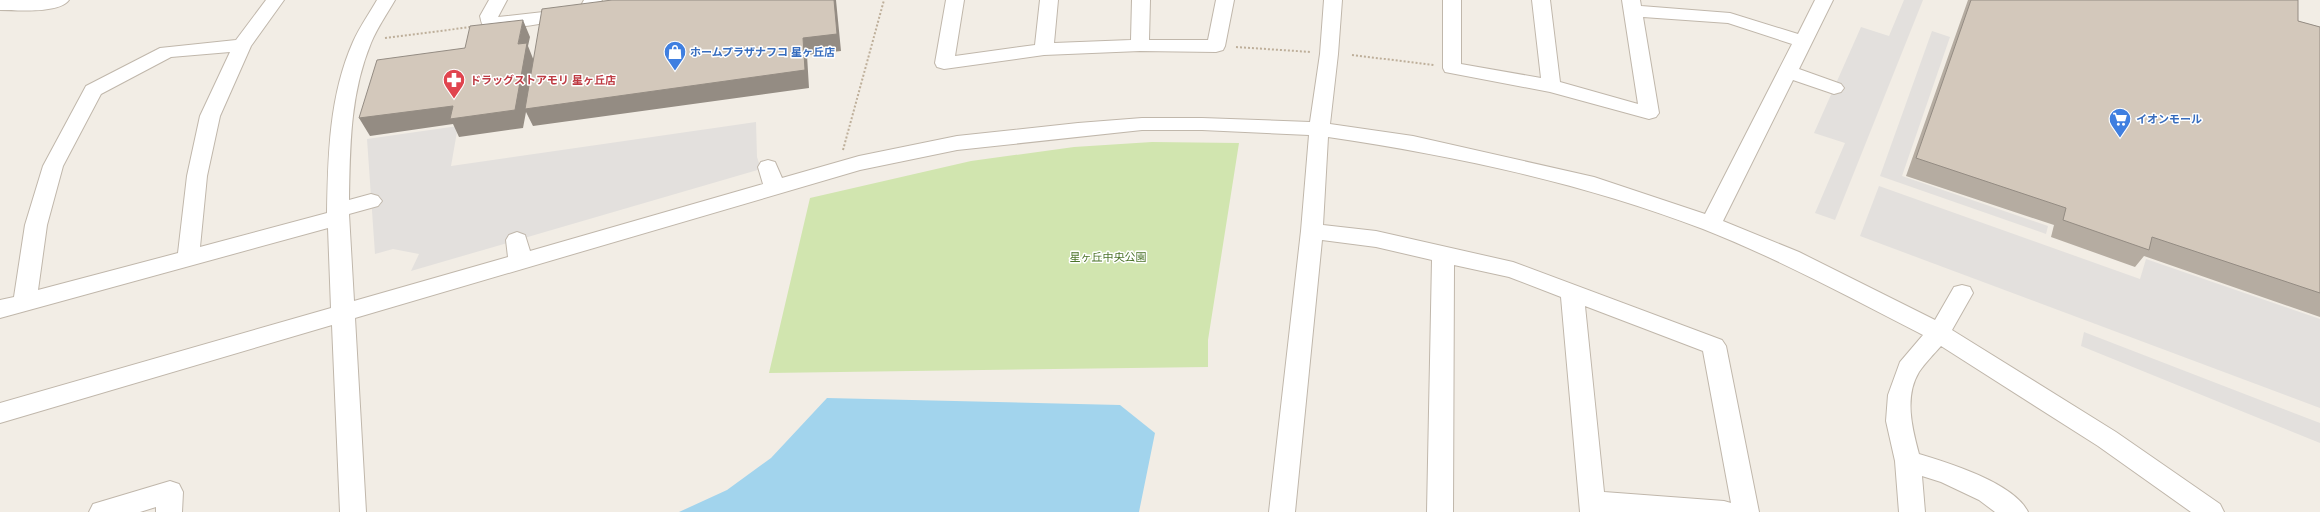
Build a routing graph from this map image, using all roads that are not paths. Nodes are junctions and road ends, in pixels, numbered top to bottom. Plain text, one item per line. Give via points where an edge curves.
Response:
1 (60, 0) edge
2 (275, 0) edge
3 (386, 0) edge
4 (498, 0) edge
5 (955, 0) edge
6 (1049, 0) edge
7 (1140, 0) edge
8 (1225, 0) edge
9 (1333, 0) edge
10 (1452, 0) edge
11 (1541, 0) edge
12 (1725, 0) edge
13 (1824, 0) edge
14 (0, 5) edge
15 (590, 6) edge
16 (1632, 6) edge
17 (610, 8) edge
18 (1730, 18) junction
19 (1804, 42) junction
20 (242, 45) junction
21 (1140, 45) junction
22 (1044, 49) junction
23 (1788, 72) junction
24 (1551, 86) junction
25 (1834, 88) dead end
26 (1319, 129) junction
27 (768, 167) dead end
28 (775, 187) junction
29 (372, 201) dead end
30 (338, 214) junction
31 (1711, 224) junction
32 (1312, 231) junction
33 (517, 240) dead end
34 (1443, 254) junction
35 (188, 259) junction
36 (520, 262) junction
37 (1572, 291) junction
38 (1962, 293) dead end
39 (25, 302) junction
40 (0, 309) edge
41 (341, 313) junction
42 (1939, 332) junction
43 (0, 413) edge
44 (1908, 461) junction
45 (1593, 507) edge
46 (102, 512) edge
47 (168, 512) edge
48 (353, 512) edge
49 (1282, 512) edge
50 (1440, 512) edge
51 (1724, 512) edge
52 (1746, 512) edge
53 (1912, 512) edge
54 (2015, 512) edge
55 (2211, 512) edge

1 - 14 street via 48,4
2 - 20 street
3 - 30 street via 362,42 348,83 341,121
4 - 15 street via 489,16 490,21 496,23
5 - 22 street via 944,64
6 - 22 street
7 - 21 street
8 - 21 street via 1216,46
9 - 26 street
10 - 24 street via 1452,68
11 - 24 street
12 - 18 street
13 - 19 street
15 - 17 street
16 - 18 street
16 - 24 street via 1650,113
18 - 19 street
19 - 23 street
20 - 35 street via 210,116 197,176
20 - 39 street via 167,52 93,90 53,166 36,225
21 - 22 street
23 - 25 street
23 - 31 street
26 - 28 street via 1142,124 1071,130 957,143 859,163
26 - 31 street via 1413,143 1594,184
26 - 32 street
27 - 28 street
28 - 36 street
29 - 30 street
30 - 35 street
30 - 41 street
31 - 42 street via 1791,258
32 - 34 street via 1376,239
32 - 49 street
33 - 36 street
34 - 37 street via 1513,270
34 - 50 street
35 - 39 street
36 - 41 street
37 - 45 street
37 - 52 street via 1714,346
38 - 42 street
39 - 40 street
41 - 43 street
41 - 48 street
42 - 44 street via 1908,369 1900,395 1898,421
42 - 55 street via 2107,439
44 - 53 street
44 - 54 street via 1948,473 1988,492
45 - 51 street
46 - 47 street via 170,492

